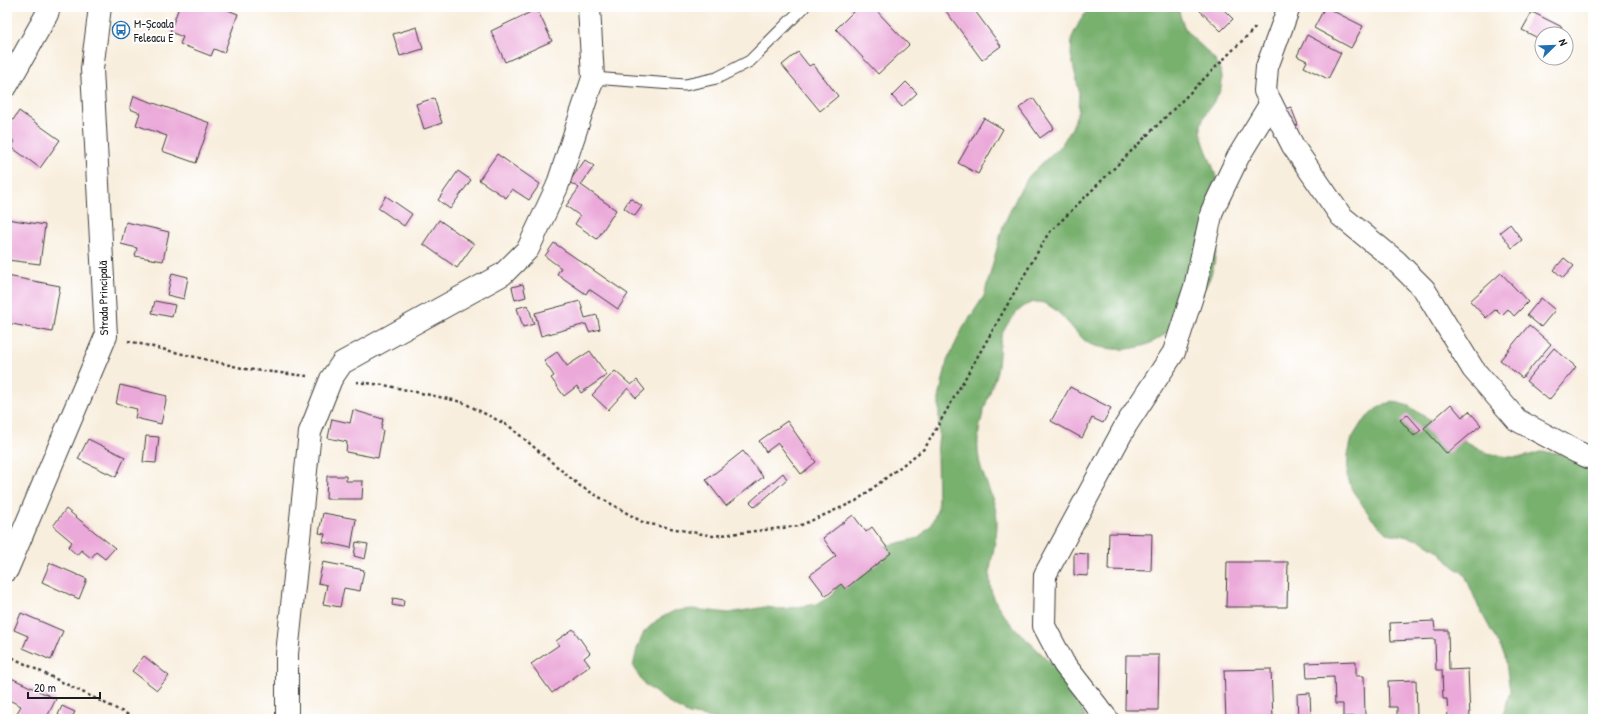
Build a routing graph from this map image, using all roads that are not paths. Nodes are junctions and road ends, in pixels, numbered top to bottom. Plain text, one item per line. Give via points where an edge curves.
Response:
1 (49, 7) edge
2 (100, 7) edge
3 (588, 7) edge
4 (804, 7) edge
5 (1289, 7) edge
6 (593, 78) junction
7 (7, 86) edge
8 (1271, 103) junction
9 (1593, 459) edge
10 (7, 570) edge
11 (287, 719) edge
12 (1107, 719) edge

1 - 7 street
2 - 10 street, Strada Principală via 92,69 106,336
3 - 6 street
4 - 6 lane via 750,61 717,78 685,85
5 - 8 street via 1267,67 1265,91
6 - 11 street via 557,187 528,249 503,274 342,363 331,379 310,432 287,654
8 - 9 street via 1293,146 1341,216 1396,261 1424,289 1473,369 1518,420
8 - 12 street via 1238,157 1212,211 1195,287 1174,352 1126,425 1045,575 1044,626 1064,664

